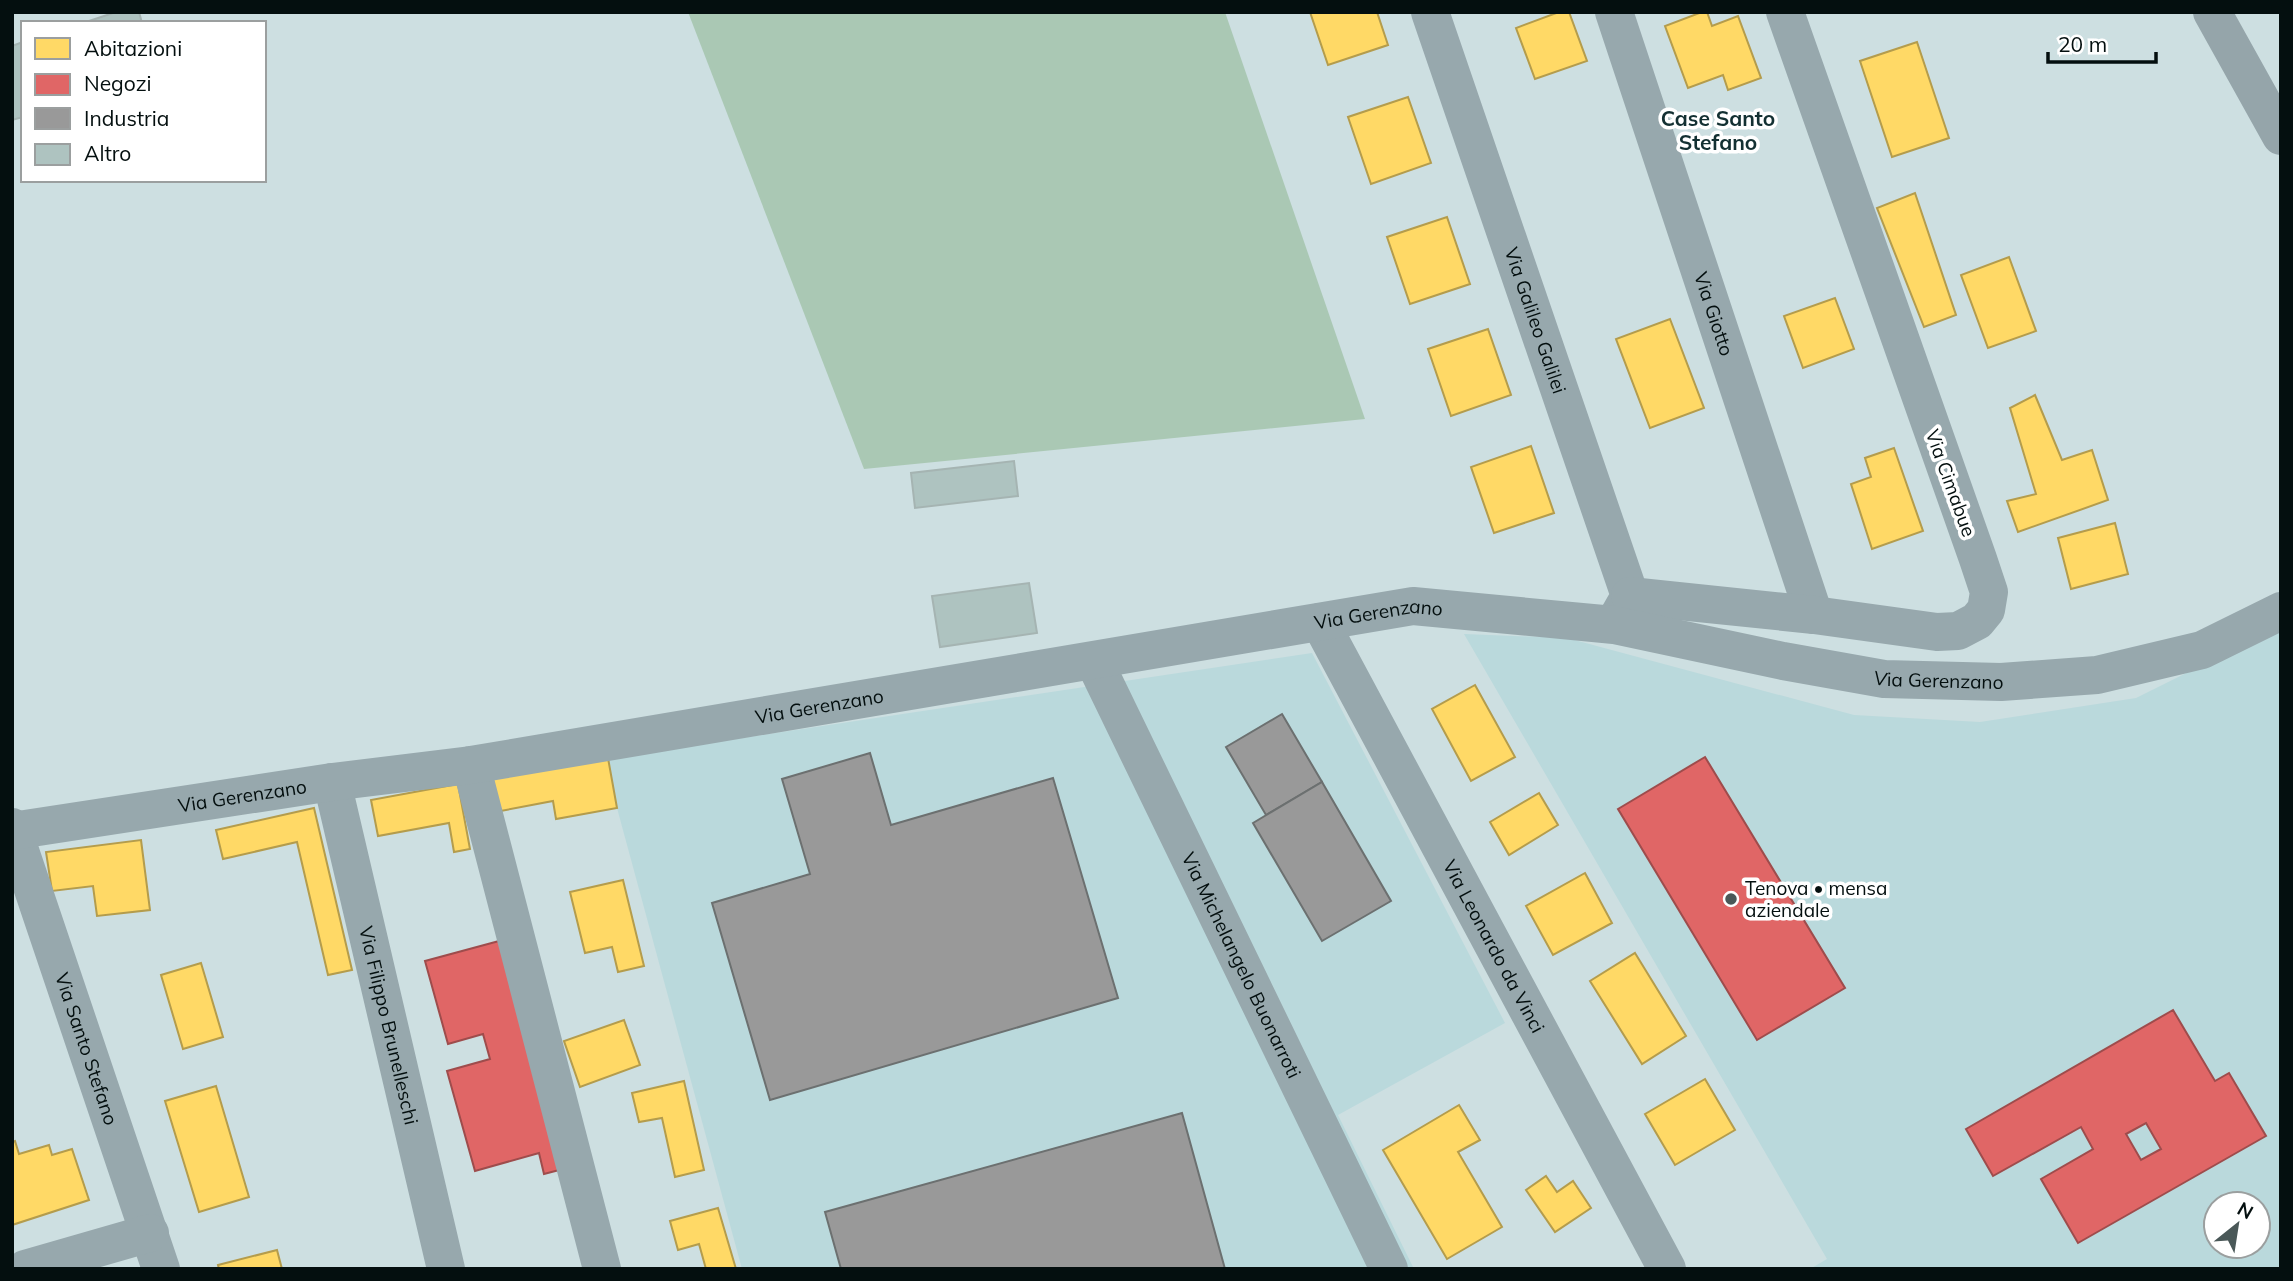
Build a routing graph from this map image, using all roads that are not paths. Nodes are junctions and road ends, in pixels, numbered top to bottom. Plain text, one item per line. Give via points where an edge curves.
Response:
1 (1430, 12) edge
2 (1614, 12) edge
3 (1785, 12) edge
4 (2212, 12) edge
5 (2281, 136) edge
6 (1622, 611) junction
7 (2281, 611) edge
8 (1814, 615) junction
9 (1320, 622) junction
10 (1094, 661) junction
11 (471, 765) junction
12 (332, 782) junction
13 (13, 830) edge
14 (150, 1233) junction
15 (25, 1269) edge
16 (161, 1269) edge
17 (446, 1269) edge
18 (602, 1269) edge
19 (1389, 1269) edge
20 (1667, 1269) edge

1 - 6 street, Via Galileo Galilei
2 - 8 street, Via Giotto
3 - 8 street, Via Cimabue via 1989,592 1986,610 1958,631
4 - 5 highway
6 - 7 street, Via Gerenzano via 1783,661 1884,679 2001,682 2097,676 2202,650
6 - 8 street, Via Cimabue
6 - 9 street, Via Gerenzano via 1413,606
9 - 10 street, Via Gerenzano
9 - 20 street, Via Leonardo da Vinci
10 - 11 street, Via Gerenzano
10 - 19 street, Via Michelangelo Buonarroti
11 - 12 street, Via Gerenzano
11 - 18 street
12 - 13 street, Via Gerenzano
12 - 17 street, Via Filippo Brunelleschi
13 - 14 street, Via Santo Stefano
14 - 15 street
14 - 16 street, Via Santo Stefano

